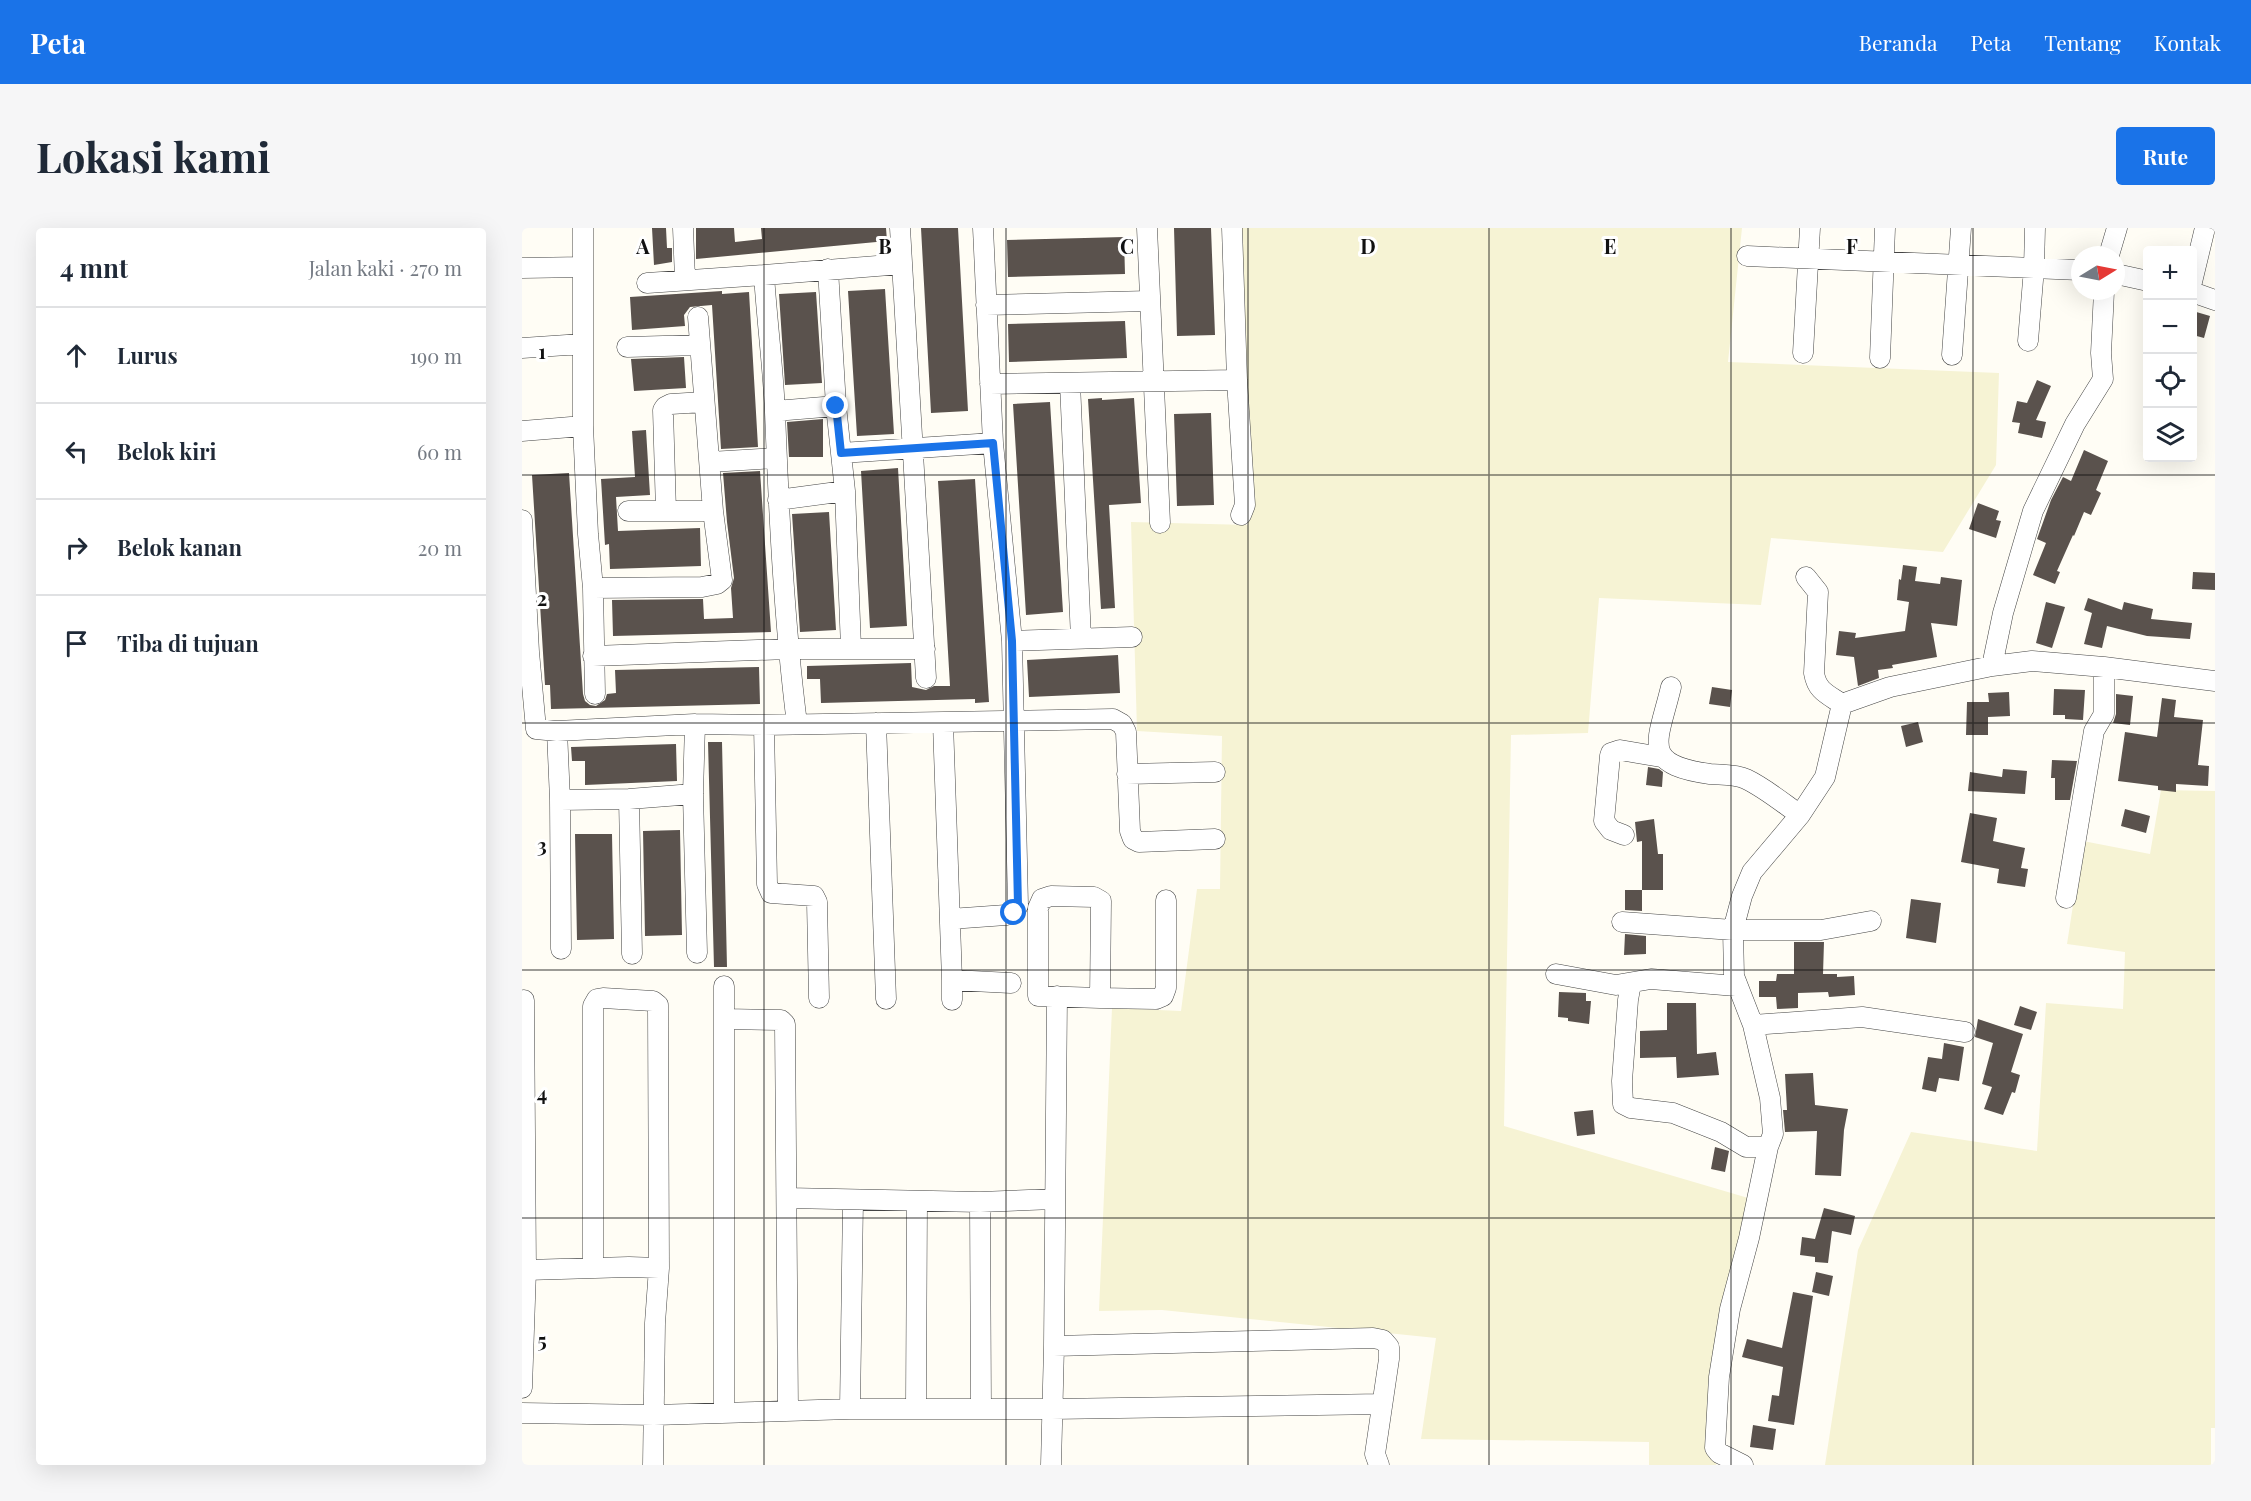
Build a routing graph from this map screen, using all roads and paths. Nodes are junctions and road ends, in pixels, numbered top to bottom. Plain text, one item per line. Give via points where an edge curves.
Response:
1 (583, 228) edge
2 (683, 228) edge
3 (900, 228) edge
4 (983, 228) edge
5 (1148, 228) edge
6 (1232, 228) edge
7 (1810, 228) edge
8 (1885, 228) edge
9 (1961, 228) edge
10 (2035, 228) edge
11 (2103, 228) edge
12 (2117, 228) edge
13 (2205, 228) edge
14 (2104, 246) edge
15 (2112, 246) edge
16 (1747, 256) dead end
17 (1808, 258) junction
18 (1884, 261) junction
19 (902, 264) junction
20 (2197, 264) edge
21 (1959, 266) junction
22 (583, 267) junction
23 (522, 268) edge
24 (828, 268) junction
25 (2034, 268) junction
26 (2071, 270) edge
27 (764, 275) junction
28 (2125, 276) edge
29 (686, 279) junction
30 (2143, 280) edge
31 (646, 283) dead end
32 (2197, 293) edge
33 (2104, 300) edge
34 (2215, 300) edge
35 (1149, 301) junction
36 (986, 305) junction
37 (698, 317) dead end
38 (2028, 341) dead end
39 (582, 344) junction
40 (700, 345) junction
41 (627, 347) dead end
42 (522, 348) edge
43 (1803, 353) dead end
44 (1952, 355) dead end
45 (1880, 358) dead end
46 (1237, 380) junction
47 (1153, 382) junction
48 (1070, 383) junction
49 (990, 384) junction
50 (704, 402) junction
51 (836, 406) junction
52 (775, 411) junction
53 (583, 426) junction
54 (522, 431) edge
55 (993, 443) junction
56 (914, 448) junction
57 (841, 453) junction
58 (775, 458) junction
59 (710, 462) junction
60 (844, 490) junction
61 (778, 500) junction
62 (628, 511) dead end
63 (666, 511) junction
64 (713, 511) junction
65 (1241, 514) dead end
66 (522, 520) edge
67 (1160, 523) dead end
68 (1806, 577) dead end
69 (593, 588) junction
70 (1132, 637) dead end
71 (1081, 639) junction
72 (1012, 641) junction
73 (851, 648) junction
74 (788, 649) junction
75 (925, 649) junction
76 (526, 652) edge
77 (592, 656) junction
78 (1992, 666) junction
79 (2104, 667) junction
80 (926, 678) dead end
81 (2215, 681) edge
82 (1671, 687) dead end
83 (595, 694) dead end
84 (1842, 704) junction
85 (1013, 720) junction
86 (876, 723) junction
87 (943, 723) junction
88 (695, 724) junction
89 (796, 724) junction
90 (764, 725) junction
91 (529, 729) edge
92 (557, 731) junction
93 (1661, 758) junction
94 (1215, 772) dead end
95 (1126, 774) junction
96 (693, 794) junction
97 (629, 799) junction
98 (560, 800) junction
99 (1800, 815) junction
100 (1624, 835) dead end
101 (1215, 839) dead end
102 (2066, 898) dead end
103 (1166, 900) dead end
104 (950, 919) junction
105 (1871, 921) dead end
106 (1622, 922) dead end
107 (1732, 930) junction
108 (561, 949) dead end
109 (697, 953) dead end
110 (632, 954) dead end
111 (1556, 974) dead end
112 (1011, 982) dead end
113 (1631, 983) junction
114 (724, 986) dead end
115 (1736, 986) junction
116 (1057, 996) junction
117 (819, 998) dead end
118 (1100, 998) junction
119 (886, 999) dead end
120 (524, 1000) dead end
121 (725, 1019) junction
122 (1753, 1025) junction
123 (523, 1027) edge
124 (1965, 1032) dead end
125 (523, 1090) edge
126 (1768, 1147) junction
127 (524, 1156) edge
128 (788, 1198) junction
129 (1054, 1199) junction
130 (853, 1200) junction
131 (916, 1201) junction
132 (980, 1202) junction
133 (523, 1219) edge
134 (593, 1268) junction
135 (659, 1268) junction
136 (524, 1281) edge
137 (1054, 1346) junction
138 (523, 1349) edge
139 (522, 1388) edge
140 (1382, 1404) junction
141 (916, 1408) junction
142 (850, 1409) junction
143 (981, 1409) junction
144 (1052, 1409) junction
145 (788, 1410) junction
146 (522, 1413) edge
147 (724, 1413) junction
148 (654, 1415) junction
149 (1377, 1464) edge
150 (653, 1465) edge
151 (1051, 1465) edge
152 (1743, 1465) edge

1 - 22 street
2 - 29 street
3 - 19 street
4 - 36 street
5 - 35 street
6 - 46 street
7 - 17 street
8 - 18 street
9 - 21 street
10 - 25 street
11 - 14 street
12 - 15 street
13 - 20 street
16 - 17 street
17 - 18 street
17 - 43 street
18 - 21 street
18 - 45 street
19 - 24 street
19 - 56 street
21 - 25 street
21 - 44 street
22 - 23 street
22 - 39 street
24 - 27 street
24 - 51 street
25 - 26 street
25 - 38 street
27 - 29 street
27 - 52 street
28 - 30 street
29 - 31 street
32 - 34 street
33 - 78 street via 2103,379 2075,424 2033,511
35 - 36 street
35 - 47 street
36 - 49 street
37 - 40 street
39 - 42 street
39 - 53 street
40 - 41 street
40 - 50 street
46 - 47 street
46 - 65 street via 1245,505
47 - 48 street
47 - 67 street
48 - 49 street
48 - 71 street
49 - 55 street
50 - 59 street
50 - 63 street via 671,404 663,410
51 - 52 street
51 - 57 street
52 - 58 street
53 - 54 street
53 - 69 street
55 - 56 street
55 - 72 street
56 - 57 street
56 - 75 street
57 - 60 street
58 - 59 street
58 - 61 street
59 - 64 street
60 - 61 street
60 - 73 street
61 - 74 street
62 - 63 street
63 - 64 street
64 - 69 street via 723,572 717,584
66 - 76 street
68 - 84 street via 1818,592 1816,683
69 - 77 street
70 - 71 street
71 - 72 street
72 - 85 street
73 - 74 street
73 - 75 street
74 - 77 street
74 - 89 street
75 - 80 street
76 - 91 street
77 - 83 street
78 - 79 street via 2032,661
78 - 84 street via 1890,687
79 - 81 street
79 - 102 street via 2104,714 2094,731
82 - 93 street via 1657,746
84 - 99 street via 1825,777
85 - 87 street
85 - 95 street via 1113,719 1126,732
85 - 104 street via 1018,905 1014,913 1006,915
86 - 87 street
86 - 89 street
86 - 119 street
87 - 104 street
88 - 90 street
88 - 92 street
88 - 96 street
89 - 90 street
90 - 117 street via 767,884 771,893 807,894 817,902
91 - 92 street
92 - 98 street
93 - 99 street via 1699,772 1745,778
93 - 100 street via 1620,750 1611,753 1604,821 1611,830
94 - 95 street
95 - 101 street via 1133,839 1139,843
96 - 97 street
96 - 109 street
97 - 98 street
97 - 110 street
98 - 108 street
99 - 107 street via 1752,872
103 - 118 street via 1163,996
104 - 112 street via 952,990
105 - 107 street via 1821,930
106 - 107 street
107 - 115 street
111 - 113 street via 1616,985
113 - 115 street via 1651,980
113 - 126 street via 1623,1104 1673,1113 1721,1132 1746,1147
114 - 121 street
115 - 122 street
116 - 118 street
116 - 118 street via 1038,996 1038,908 1042,899 1051,896 1094,897 1101,901 1102,909
116 - 129 street
120 - 123 street
121 - 128 street via 781,1020 785,1024
121 - 147 street
122 - 124 street via 1862,1017
122 - 126 street via 1770,1098 1773,1134
123 - 125 street
125 - 127 street
126 - 152 street via 1730,1309 1719,1377 1715,1448
127 - 133 street
128 - 130 street
128 - 145 street
129 - 132 street
129 - 137 street
130 - 131 street
130 - 142 street
131 - 132 street
131 - 141 street
132 - 143 street
133 - 136 street
134 - 135 street
134 - 135 street via 593,1006 603,998 652,1001 658,1005
134 - 136 street
135 - 148 street
136 - 138 street
137 - 140 street via 1373,1338 1383,1340 1389,1347
137 - 144 street
138 - 139 street
140 - 144 street
140 - 149 street
141 - 142 street
141 - 143 street
142 - 145 street
143 - 144 street
144 - 151 street
145 - 147 street
146 - 148 street
147 - 148 street
148 - 150 street

